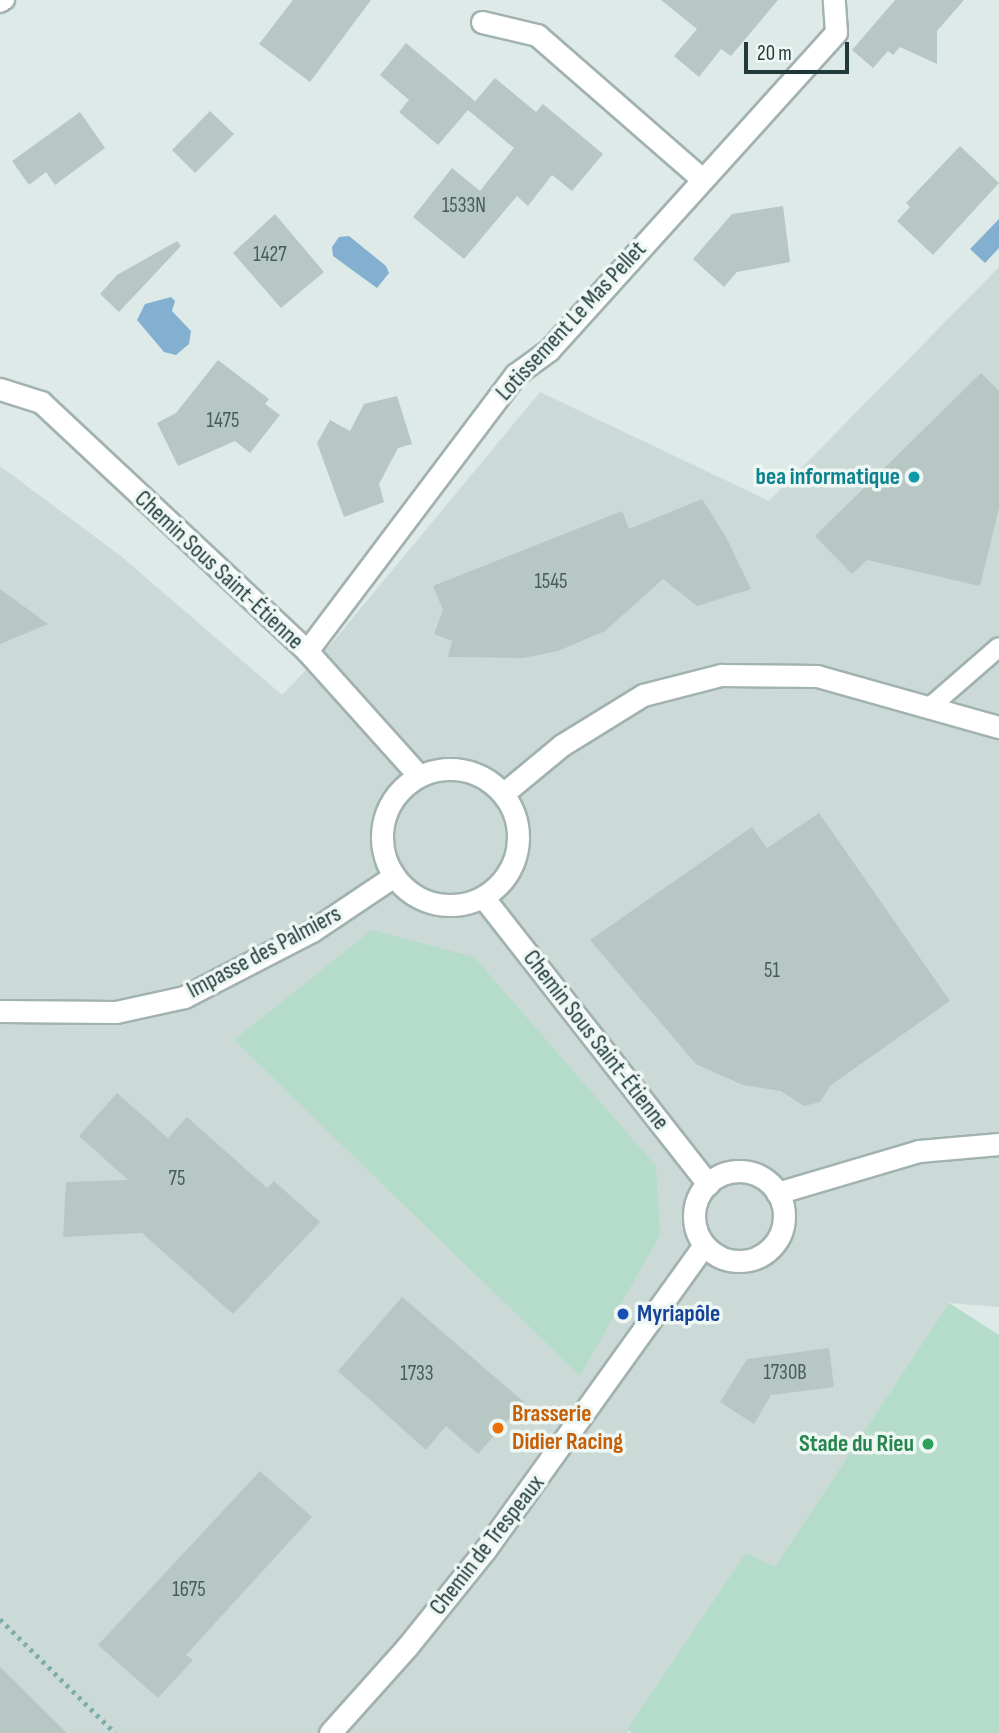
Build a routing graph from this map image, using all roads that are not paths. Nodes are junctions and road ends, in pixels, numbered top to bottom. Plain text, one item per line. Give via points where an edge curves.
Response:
1 (5, 0) edge
2 (834, 0) edge
3 (0, 3) edge
4 (482, 22) dead end
5 (701, 178) junction
6 (0, 389) edge
7 (999, 647) edge
8 (307, 652) junction
9 (930, 707) junction
10 (999, 727) edge
11 (419, 776) junction
12 (503, 793) junction
13 (394, 876) junction
14 (483, 897) junction
15 (0, 1011) edge
16 (999, 1144) edge
17 (709, 1184) junction
18 (777, 1193) junction
19 (704, 1245) junction
20 (330, 1733) edge

1 - 3 lane
2 - 5 street, Lotissement Le Mas Pellet via 836,32
4 - 5 street via 537,35
5 - 8 street, Lotissement Le Mas Pellet via 549,350 516,374
6 - 8 street, Chemin Sous Saint-Étienne via 41,402
7 - 9 lane
8 - 11 street, Chemin Sous Saint-Étienne
9 - 10 street
9 - 12 street via 817,676 721,675 643,695 562,745
11 - 12 street via 441,769 464,770 486,778
11 - 13 street via 400,790 387,809 384,855
12 - 14 street via 515,814 519,838 514,861 502,882
13 - 14 street via 425,901 464,904
13 - 15 street, Impasse des Palmiers via 312,931 184,997 116,1012
14 - 17 street, Chemin Sous Saint-Étienne
16 - 18 street via 919,1151
17 - 18 street via 719,1176 745,1172 758,1175
17 - 19 street via 700,1194 694,1220
18 - 19 street via 784,1221 765,1253 744,1261 729,1260
19 - 20 street, Chemin de Trespeaux via 485,1550

